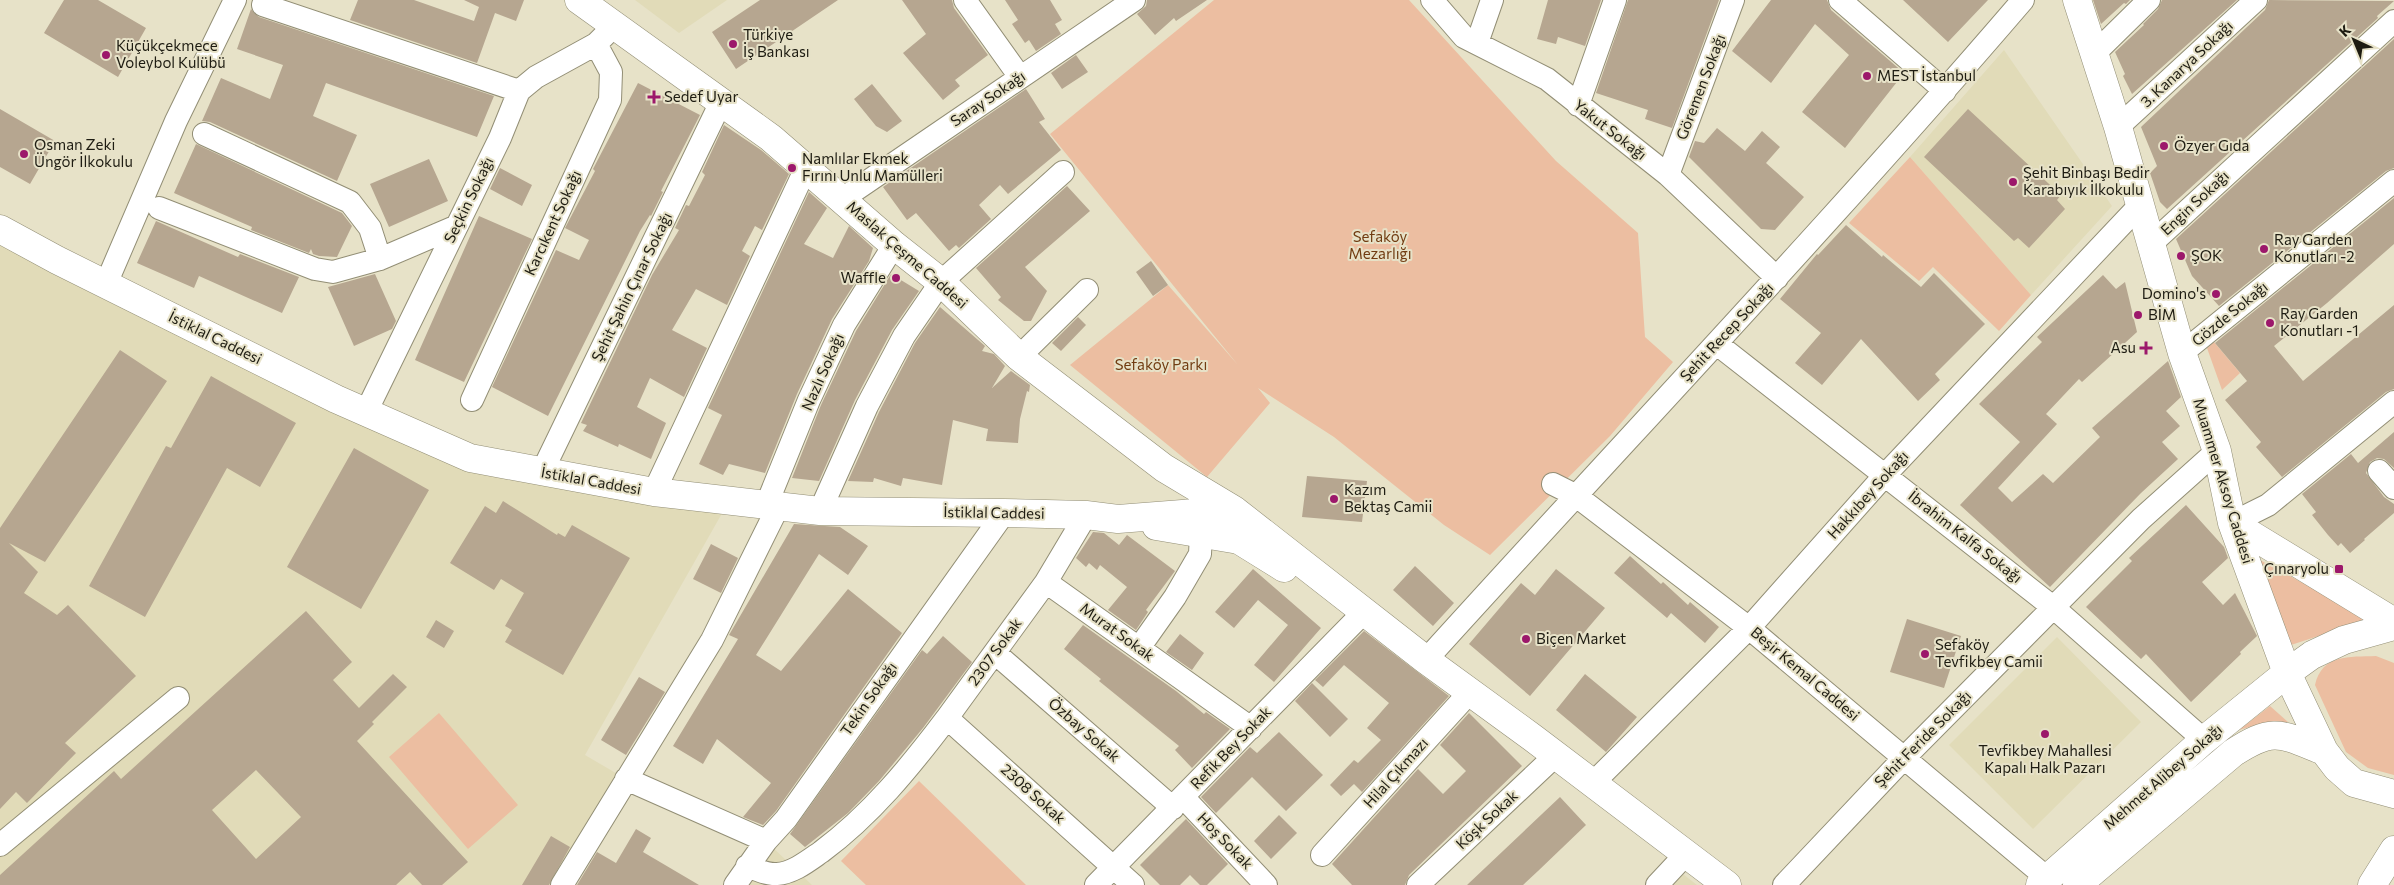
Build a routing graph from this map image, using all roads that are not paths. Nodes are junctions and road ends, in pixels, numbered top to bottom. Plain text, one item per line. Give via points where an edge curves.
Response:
1 (235, 0) edge
2 (579, 0) edge
3 (966, 0) edge
4 (1432, 0) edge
5 (1492, 0) edge
6 (1615, 0) edge
7 (1734, 0) edge
8 (2023, 0) edge
9 (2077, 0) edge
10 (2149, 0) edge
11 (2256, 0) edge
12 (1849, 3) edge
13 (1120, 4) edge
14 (263, 5) dead end
15 (2394, 22) edge
16 (605, 35) junction
17 (1477, 43) junction
18 (2095, 53) junction
19 (1020, 77) junction
20 (519, 91) junction
21 (1945, 91) junction
22 (721, 102) junction
23 (1578, 105) junction
24 (2118, 127) junction
25 (204, 134) dead end
26 (806, 168) junction
27 (1063, 172) dead end
28 (1668, 175) junction
29 (2394, 181) edge
30 (842, 199) junction
31 (2141, 204) junction
32 (160, 208) dead end
33 (457, 226) junction
34 (0, 229) edge
35 (2151, 244) junction
36 (894, 245) junction
37 (380, 259) junction
38 (1777, 278) junction
39 (940, 282) junction
40 (106, 284) junction
41 (1087, 290) dead end
42 (1717, 344) junction
43 (2182, 353) junction
44 (1019, 357) junction
45 (472, 400) dead end
46 (2394, 402) edge
47 (366, 412) junction
48 (2217, 451) junction
49 (2379, 471) dead end
50 (542, 472) junction
51 (1885, 475) junction
52 (1553, 484) dead end
53 (2394, 488) edge
54 (654, 492) junction
55 (1575, 494) junction
56 (772, 507) junction
57 (820, 510) junction
58 (1234, 510) junction
59 (1004, 512) junction
60 (1086, 515) junction
61 (1118, 520) junction
62 (2232, 523) junction
63 (1201, 534) junction
64 (1046, 582) junction
65 (2054, 608) junction
66 (1365, 611) junction
67 (2394, 624) edge
68 (1749, 628) junction
69 (1139, 648) junction
70 (995, 652) junction
71 (1426, 660) junction
72 (2287, 673) junction
73 (1470, 692) junction
74 (178, 698) dead end
75 (949, 720) junction
76 (1251, 728) junction
77 (2204, 740) junction
78 (2324, 751) junction
79 (1556, 755) junction
80 (1905, 756) junction
81 (626, 779) junction
82 (1593, 783) junction
83 (2394, 794) edge
84 (1178, 802) junction
85 (766, 841) junction
86 (0, 845) edge
87 (2394, 850) edge
88 (1686, 854) junction
89 (1322, 855) dead end
90 (747, 866) junction
91 (1114, 867) junction
92 (2044, 881) edge
93 (562, 885) edge
94 (735, 885) edge
95 (1096, 885) edge
96 (1133, 885) edge
97 (1266, 885) edge
98 (1418, 885) edge
99 (1657, 885) edge
100 (1727, 885) edge
101 (1784, 885) edge
102 (2077, 885) edge
103 (2372, 885) edge

1 - 40 street via 176,121
2 - 16 street, Maslak Çeşme Caddesi
3 - 19 street
4 - 17 street, Yakut Sokağı via 1464,37
5 - 17 street
6 - 23 street
7 - 28 street, Göremen Sokağı
8 - 21 street, Şehit Recep Sokağı
9 - 18 street, Muammer Aksoy Caddesi
10 - 18 street
11 - 24 street, 3. Kanarya Sokağı
12 - 21 street
13 - 19 street, Saray Sokağı
14 - 20 street
15 - 35 street, Engin Sokağı
16 - 20 street, Seçkin Sokağı
16 - 22 street, Maslak Çeşme Caddesi
16 - 45 street, Karcıkent Sokağı via 611,72 610,100
17 - 23 street, Yakut Sokağı via 1547,80
18 - 24 street, Muammer Aksoy Caddesi
19 - 30 street, Saray Sokağı
20 - 33 street, Seçkin Sokağı
21 - 38 street, Şehit Recep Sokağı
22 - 26 street, Maslak Çeşme Caddesi
22 - 50 street, Şehit Şahin Çınar Sokağı
23 - 28 street, Yakut Sokağı
24 - 31 street, Muammer Aksoy Caddesi
25 - 37 street via 350,202 370,228
26 - 30 street, Maslak Çeşme Caddesi
26 - 54 street
27 - 39 street
28 - 38 street, Yakut Sokağı
29 - 43 street, Gözde Sokağı
30 - 36 street, Maslak Çeşme Caddesi
31 - 35 street, Muammer Aksoy Caddesi
31 - 51 street, Hakkıbey Sokağı
32 - 37 street via 315,269 333,272
33 - 37 street
33 - 47 street, Seçkin Sokağı
34 - 40 street, İstiklal Caddesi
35 - 43 street, Muammer Aksoy Caddesi
36 - 39 street, Maslak Çeşme Caddesi
36 - 56 street, Nazlı Sokağı via 844,325 809,400
38 - 42 street, Şehit Recep Sokağı
39 - 44 street, Maslak Çeşme Caddesi
39 - 57 street via 904,336 867,406
40 - 47 street, İstiklal Caddesi
41 - 44 street
42 - 51 street, İbrahim Kalfa Sokağı
42 - 55 street, Şehit Recep Sokağı
43 - 48 street, Muammer Aksoy Caddesi
44 - 58 street, Maslak Çeşme Caddesi via 1164,468
46 - 62 street via 2268,505
47 - 50 street, İstiklal Caddesi via 470,458
48 - 62 street, Muammer Aksoy Caddesi
48 - 65 street, Şehit Feride Sokağı via 2141,519
49 - 53 street
50 - 54 street, İstiklal Caddesi
51 - 65 street, İbrahim Kalfa Sokağı
51 - 68 street, Hakkıbey Sokağı
52 - 55 street, Beşir Kemal Caddesi
54 - 56 street, İstiklal Caddesi
55 - 68 street, Beşir Kemal Caddesi
55 - 71 street, Şehit Recep Sokağı
56 - 57 street, İstiklal Caddesi
56 - 81 street, Nazlı Sokağı via 712,640
57 - 59 street, İstiklal Caddesi
58 - 61 street, İstiklal Caddesi
58 - 66 street, Maslak Çeşme Caddesi
59 - 60 street, İstiklal Caddesi
59 - 85 street, Tekin Sokağı via 786,819
60 - 61 street, İstiklal Caddesi
60 - 64 street
61 - 63 street
62 - 67 street
62 - 72 street, Muammer Aksoy Caddesi
63 - 66 street via 1238,540 1315,586
63 - 69 street via 1200,554
64 - 69 street, Murat Sokak
64 - 70 street, 2307 Sokak
65 - 77 street, İbrahim Kalfa Sokağı
65 - 80 street, Şehit Feride Sokağı
66 - 71 street
66 - 76 street, Refik Bey Sokak
67 - 72 street, Mehmet Alibey Sokağı via 2344,640 2312,655
68 - 80 street, Beşir Kemal Caddesi
68 - 82 street, Hakkıbey Sokağı
69 - 76 street, Murat Sokak
70 - 75 street, 2307 Sokak
70 - 84 street, Özbay Sokak
71 - 73 street
72 - 77 street, Mehmet Alibey Sokağı
72 - 78 street, Muammer Aksoy Caddesi
73 - 79 street
73 - 89 street, Hilal Çıkmazı
74 - 86 street
75 - 90 street, 2307 Sokak via 873,808 844,835 793,869 777,874
75 - 91 street, 2308 Sokak
76 - 84 street, Refik Bey Sokak
77 - 92 street, Mehmet Alibey Sokağı
78 - 83 street, Muammer Aksoy Caddesi via 2336,768 2354,783
78 - 102 street via 2284,735 2255,739 2233,753
79 - 82 street
79 - 98 street, Köşk Sokak
80 - 92 street, Beşir Kemal Caddesi
80 - 101 street, Şehit Feride Sokağı
81 - 85 street
81 - 93 street, Nazlı Sokağı
82 - 88 street
84 - 91 street, Refik Bey Sokak
84 - 97 street, Hoş Sokak
85 - 90 street, Tekin Sokağı
87 - 103 street
88 - 99 street
88 - 100 street
90 - 94 street, Tekin Sokağı
91 - 95 street, Refik Bey Sokak
91 - 96 street, 2308 Sokak

